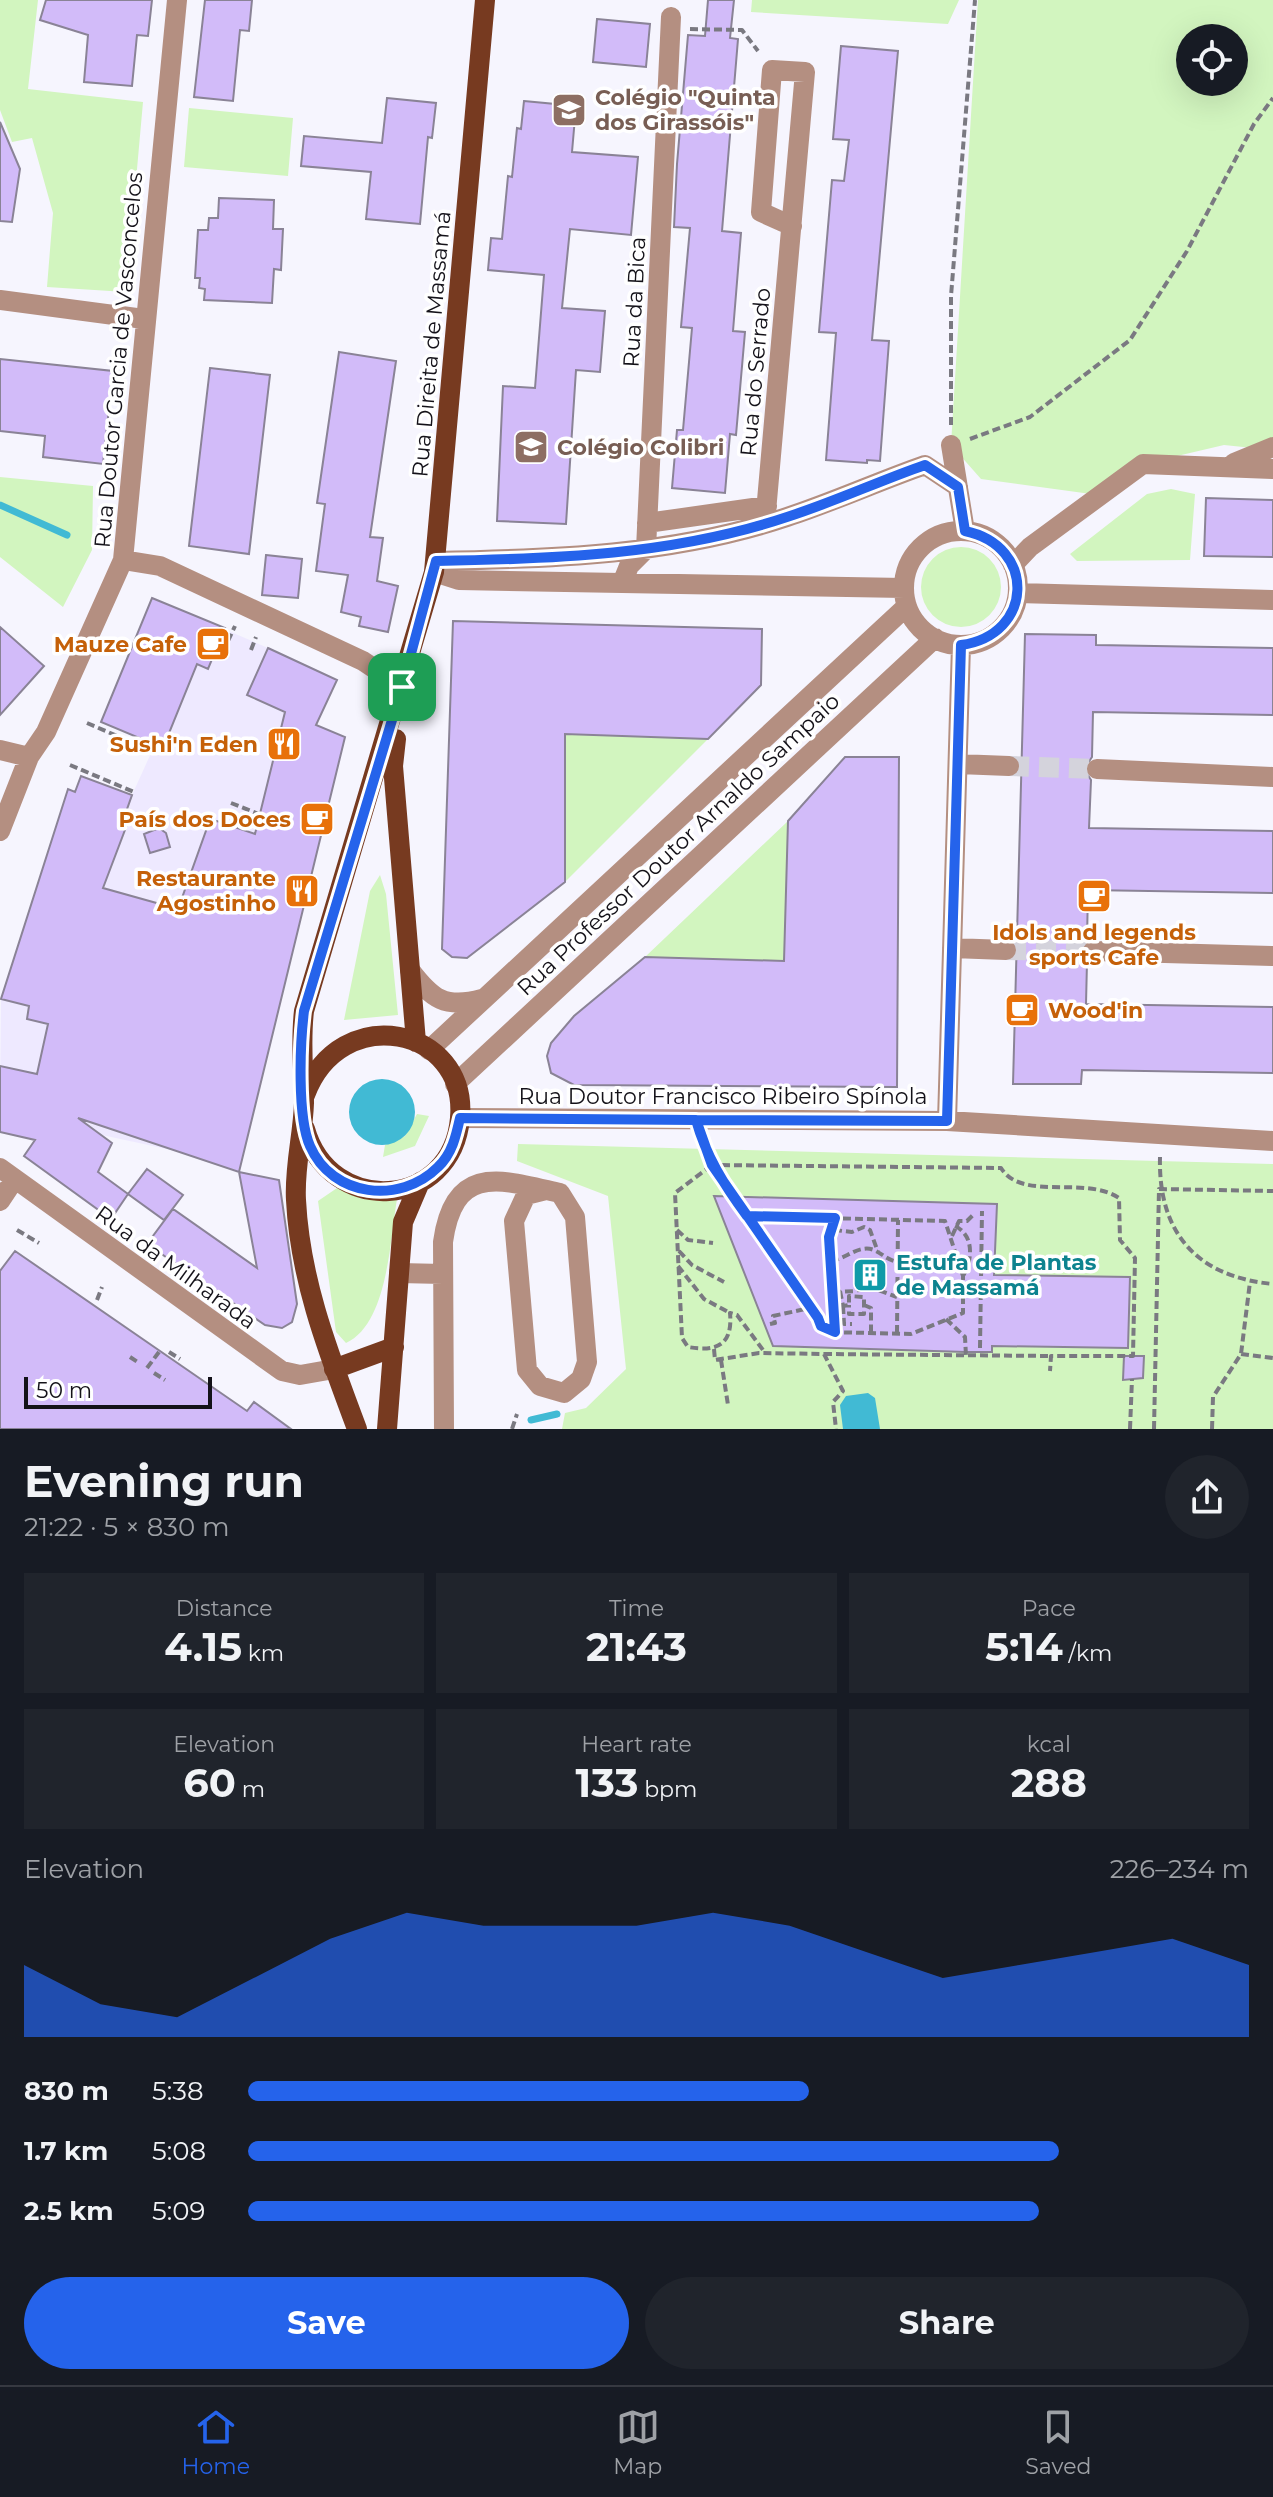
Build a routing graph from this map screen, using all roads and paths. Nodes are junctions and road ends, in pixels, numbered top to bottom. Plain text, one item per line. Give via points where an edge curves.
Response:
1 (177, 0) edge
2 (485, 0) edge
3 (975, 0) edge
4 (671, 23) joint
5 (772, 70) junction
6 (1273, 98) edge
7 (792, 226) junction
8 (0, 300) edge
9 (144, 319) junction
10 (951, 445) junction
11 (1273, 447) edge
12 (1227, 466) junction
13 (1273, 469) edge
14 (958, 487) junction
15 (766, 515) junction
16 (647, 523) junction
17 (965, 531) junction
18 (646, 549) junction
19 (123, 560) junction
20 (1013, 565) junction
21 (435, 566) junction
22 (623, 581) junction
23 (1018, 593) junction
24 (906, 597) junction
25 (1273, 600) edge
26 (239, 617) dead end
27 (260, 627) dead end
28 (935, 638) junction
29 (228, 641) dead end
30 (961, 645) junction
31 (251, 650) dead end
32 (402, 687) junction
33 (87, 723) dead end
34 (0, 750) edge
35 (152, 751) dead end
36 (29, 757) junction
37 (958, 764) junction
38 (70, 765) dead end
39 (1009, 766) tunnel mouth
40 (1097, 769) tunnel mouth
41 (1273, 777) edge
42 (134, 792) dead end
43 (231, 803) dead end
44 (284, 824) dead end
45 (0, 831) edge
46 (952, 948) junction
47 (1006, 950) tunnel mouth
48 (1093, 951) tunnel mouth
49 (1273, 956) edge
50 (410, 970) junction
51 (485, 998) junction
52 (422, 1046) junction
53 (455, 1084) junction
54 (304, 1098) junction
55 (460, 1118) junction
56 (696, 1120) junction
57 (947, 1121) junction
58 (303, 1122) junction
59 (1161, 1134) junction
60 (1273, 1141) edge
61 (712, 1165) junction
62 (7, 1174) edge
63 (420, 1182) junction
64 (1159, 1189) junction
65 (546, 1190) junction
66 (1273, 1191) edge
67 (0, 1201) edge
68 (982, 1211) dead end
69 (973, 1215) dead end
70 (747, 1216) junction
71 (835, 1218) junction
72 (898, 1220) junction
73 (955, 1226) junction
74 (17, 1230) dead end
75 (677, 1230) junction
76 (834, 1230) junction
77 (952, 1238) junction
78 (39, 1243) dead end
79 (713, 1243) dead end
80 (677, 1249) junction
81 (878, 1252) junction
82 (831, 1261) junction
83 (898, 1262) junction
84 (678, 1266) junction
85 (399, 1273) junction
86 (443, 1274) junction
87 (963, 1276) junction
88 (870, 1279) dead end
89 (724, 1282) dead end
90 (1250, 1282) junction
91 (1273, 1284) edge
92 (102, 1287) dead end
93 (832, 1287) junction
94 (976, 1287) junction
95 (872, 1289) junction
96 (965, 1290) junction
97 (840, 1291) junction
98 (897, 1297) junction
99 (97, 1300) dead end
100 (846, 1305) junction
101 (864, 1305) junction
102 (810, 1308) junction
103 (730, 1313) junction
104 (946, 1319) junction
105 (770, 1324) dead end
106 (852, 1324) dead end
107 (835, 1332) junction
108 (871, 1333) junction
109 (897, 1333) junction
110 (394, 1347) junction
111 (980, 1348) dead end
112 (714, 1349) junction
113 (159, 1352) dead end
114 (169, 1352) dead end
115 (766, 1354) junction
116 (824, 1354) junction
117 (1241, 1354) junction
118 (1051, 1356) junction
119 (130, 1357) dead end
120 (966, 1357) junction
121 (1273, 1358) edge
122 (180, 1359) dead end
123 (721, 1360) junction
124 (139, 1363) dead end
125 (147, 1368) dead end
126 (334, 1369) junction
127 (1050, 1371) dead end
128 (154, 1373) dead end
129 (1132, 1379) dead end
130 (165, 1380) dead end
131 (728, 1405) dead end
132 (517, 1414) dead end
133 (357, 1429) edge
134 (387, 1429) edge
135 (444, 1429) edge
136 (512, 1429) edge
137 (836, 1429) edge
138 (1130, 1429) edge
139 (1154, 1429) edge
140 (1212, 1429) edge

1 - 9 street, Rua Doutor Garcia de Vasconcelos
2 - 21 main road, Rua Direita de Massamá
3 - 10 path via 951,296
4 - 5 path via 742,30
4 - 16 street, Rua da Bica
5 - 7 street via 761,212
5 - 7 street, Rua do Serrado via 805,72
6 - 10 path via 1130,340 1030,417
7 - 15 street, Rua do Serrado
8 - 9 street
9 - 19 street, Rua Doutor Garcia de Vasconcelos
10 - 14 street
11 - 12 street
12 - 13 street
12 - 20 street via 1143,464
14 - 15 street via 925,465
14 - 17 street
15 - 16 street
15 - 18 street
16 - 18 street, Rua da Bica
17 - 20 street via 994,541
17 - 24 street via 947,532 916,552 907,569
18 - 21 street
18 - 22 street
19 - 32 street, Rua Doutor Garcia de Vasconcelos via 160,566 363,661
19 - 36 street via 46,732
20 - 23 street
21 - 22 street via 459,580
21 - 32 main road, Rua Direita de Massamá
22 - 24 street
23 - 25 street
23 - 30 street via 1005,624 977,642
24 - 28 street via 913,619
24 - 51 street, Rua Professor Doutor Arnaldo Sampaio
26 - 29 path
27 - 31 path
28 - 30 street
28 - 53 street, Rua Professor Doutor Arnaldo Sampaio
30 - 37 street
32 - 50 main road, Rua Direita de Massamá via 393,766
32 - 54 main road, Rua Direita de Massamá via 304,1011
33 - 35 path
34 - 36 street
36 - 45 street
37 - 39 street
37 - 46 street
38 - 42 path
40 - 41 street
43 - 44 path
46 - 47 street
46 - 57 street
48 - 49 street
50 - 51 street via 441,1001 463,1004
50 - 52 main road, Rua Direita de Massamá
51 - 52 street, Rua Professor Doutor Arnaldo Sampaio
52 - 53 main road via 444,1065
52 - 54 main road, Rua Direita de Massamá via 393,1035 347,1042 327,1056
53 - 55 main road
54 - 58 main road, Rua Direita de Massamá
55 - 56 street, Rua Doutor Francisco Ribeiro Spínola
55 - 63 main road via 455,1144
56 - 57 street, Rua Doutor Francisco Ribeiro Spínola
56 - 61 path
57 - 59 street, Rua Doutor Francisco Ribeiro Spínola
58 - 63 main road, Rua Direita de Massamá via 310,1147 346,1184 370,1192
58 - 126 main road, Rua Direita de Massamá via 295,1197 305,1276
59 - 60 street, Rua Doutor Francisco Ribeiro Spínola
59 - 64 path
61 - 70 path
61 - 75 path via 675,1193
61 - 118 path via 1001,1168 1008,1180 1024,1185 1104,1188 1119,1198 1120,1240 1135,1258 1133,1356
62 - 67 street
62 - 126 street, Rua da Milharada via 282,1371 300,1375
63 - 85 main road via 403,1222
64 - 66 path
64 - 90 path via 1183,1246 1219,1272
64 - 139 path
65 - 65 street via 526,1195 514,1221 527,1370 540,1386 564,1393 581,1379 587,1362 575,1217 560,1193
65 - 86 street via 522,1181 494,1180 461,1193 446,1216
68 - 94 path
69 - 73 path
70 - 71 path
70 - 102 path
71 - 72 path
71 - 76 path
72 - 77 path via 945,1221
72 - 83 path
73 - 77 path
73 - 87 path via 968,1236 970,1246
74 - 78 path
75 - 79 path via 688,1240
75 - 80 path
76 - 81 path via 864,1227
76 - 82 path via 829,1237
77 - 87 path
80 - 84 path
80 - 89 path via 692,1265
81 - 82 path via 855,1251
81 - 83 path
82 - 93 path
83 - 98 path
84 - 103 path via 704,1299
84 - 112 path via 682,1338 688,1347
85 - 86 street
85 - 110 main road
86 - 135 street
87 - 96 path
88 - 95 path
90 - 91 path
90 - 117 path
92 - 99 path
93 - 97 path
93 - 107 path
94 - 96 path
94 - 111 path
95 - 97 path
95 - 98 path
96 - 104 path via 963,1313
97 - 100 path
98 - 109 path
100 - 101 path via 849,1296 864,1297
100 - 101 path via 849,1314 864,1314
100 - 106 path via 844,1324
101 - 108 path via 871,1308
102 - 105 path via 773,1316 775,1323
102 - 107 path via 821,1326
103 - 112 path via 726,1343
103 - 115 path
104 - 109 path via 911,1334
104 - 120 path via 965,1341
107 - 108 path
108 - 109 path
110 - 126 main road
110 - 134 main road
112 - 123 path via 715,1360
113 - 125 path
114 - 122 path
115 - 116 path
115 - 123 path
116 - 120 path
116 - 137 path via 843,1391 833,1402
117 - 121 path
117 - 140 path via 1213,1397
118 - 120 path
118 - 127 path
119 - 124 path
123 - 131 path
126 - 133 main road, Rua Direita de Massamá
128 - 130 path
129 - 138 path
132 - 136 path

